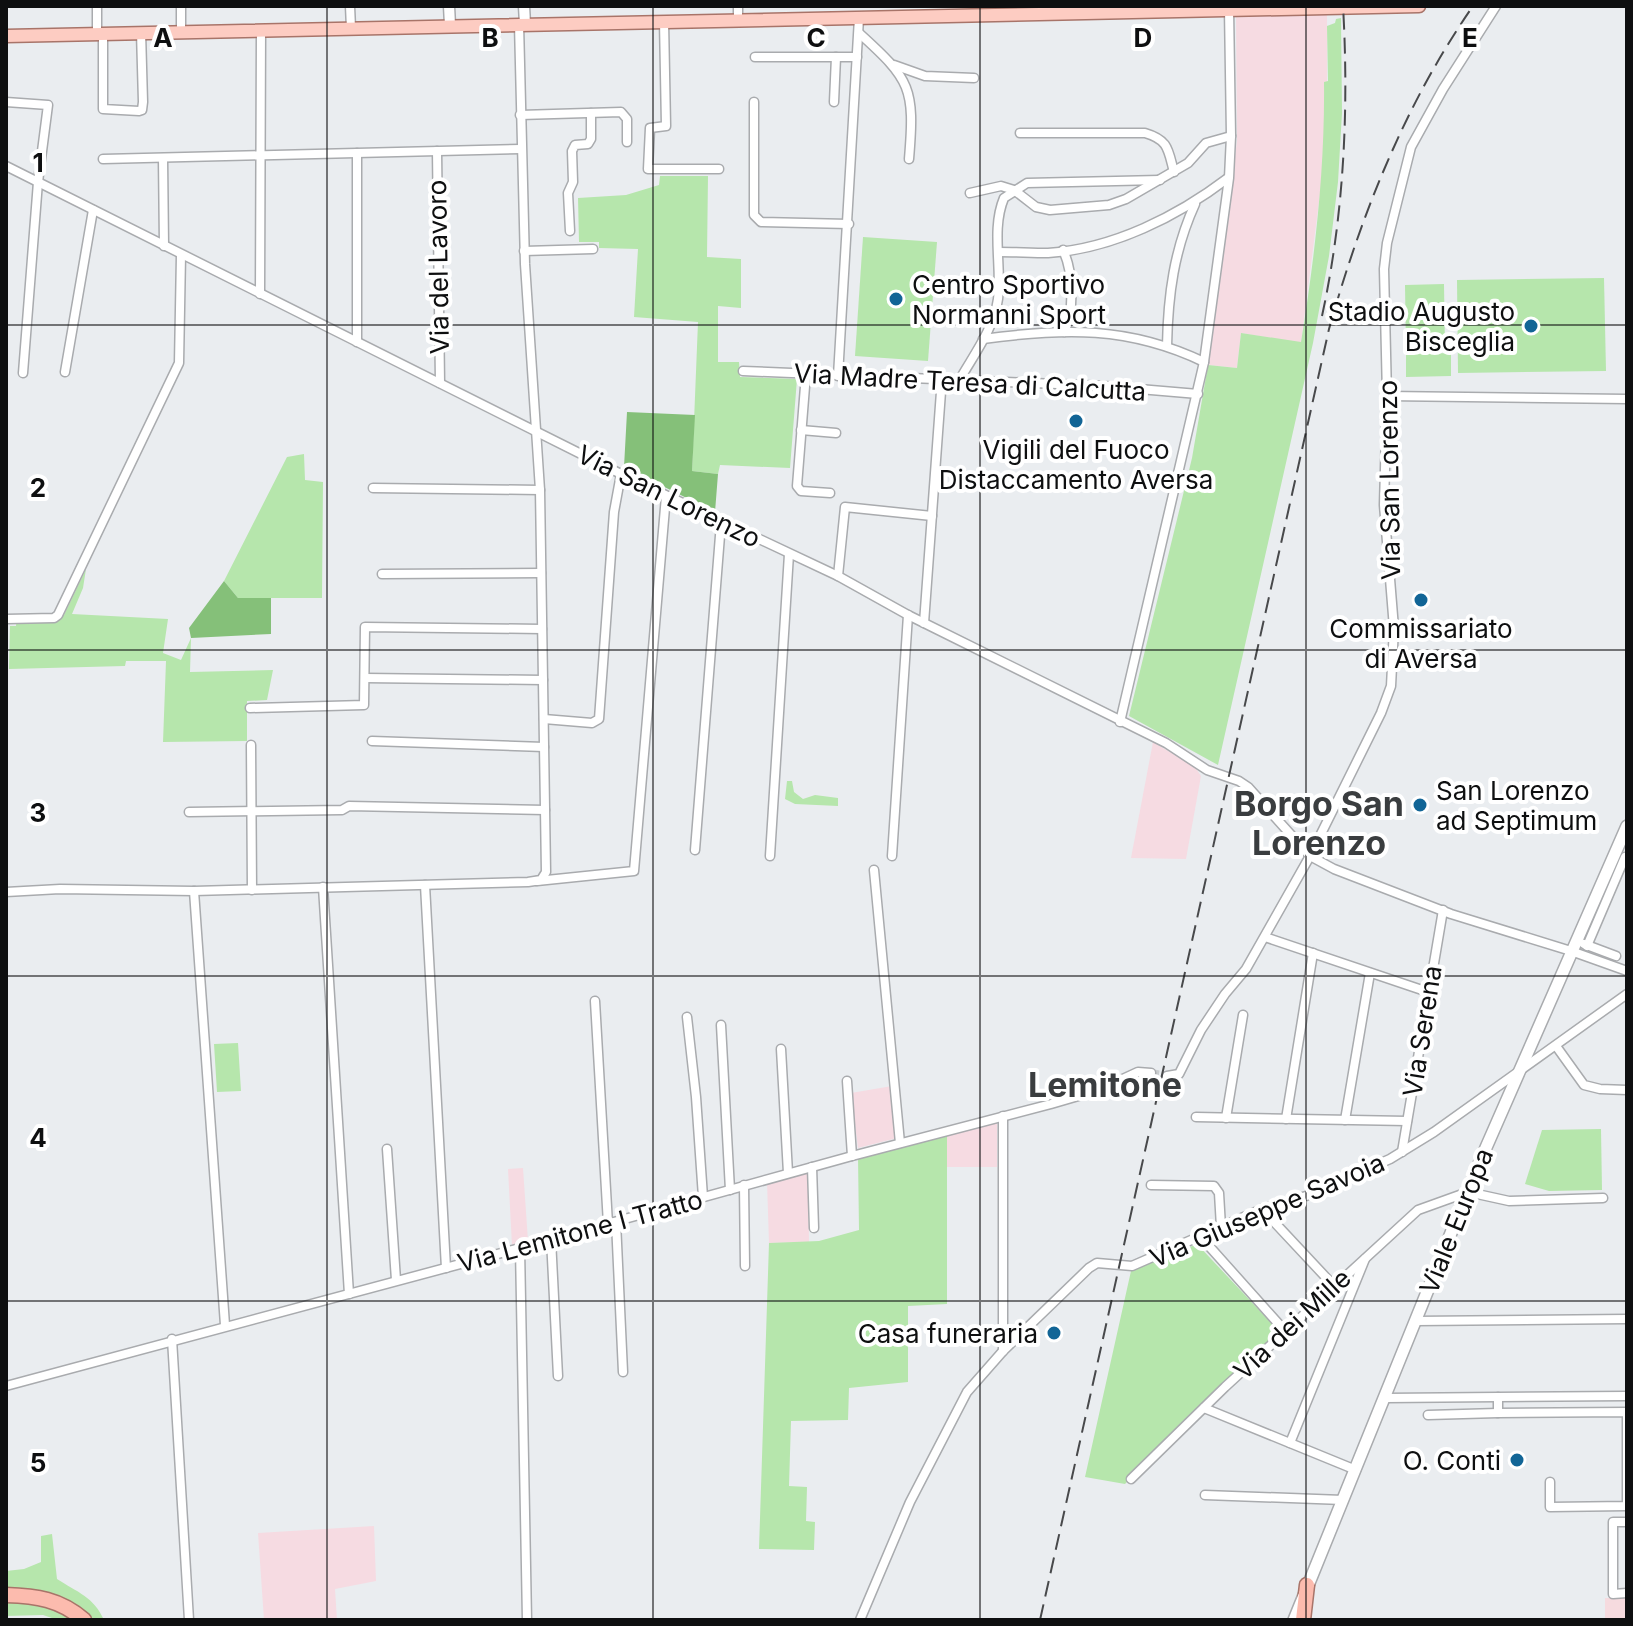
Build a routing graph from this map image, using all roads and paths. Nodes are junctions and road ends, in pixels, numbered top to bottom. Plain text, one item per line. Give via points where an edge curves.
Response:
1 (97, 6) edge
2 (181, 6) edge
3 (350, 6) edge
4 (449, 6) edge
5 (524, 6) edge
6 (738, 6) edge
7 (1419, 6) edge
8 (1496, 6) edge
9 (1377, 7) edge
10 (1137, 8) edge
11 (1325, 8) edge
12 (1065, 9) edge
13 (1229, 9) junction
14 (972, 10) edge
15 (1489, 11) edge
16 (824, 12) edge
17 (859, 18) junction
18 (738, 20) junction
19 (664, 21) junction
20 (522, 24) junction
21 (450, 25) junction
22 (351, 28) junction
23 (261, 30) junction
24 (141, 32) junction
25 (181, 32) junction
26 (859, 33) junction
27 (100, 34) junction
28 (6, 36) edge
29 (755, 57) dead end
30 (836, 57) junction
31 (857, 57) junction
32 (894, 65) junction
33 (974, 78) dead end
34 (6, 102) edge
35 (754, 102) dead end
36 (834, 102) dead end
37 (591, 113) junction
38 (520, 115) junction
39 (1020, 133) dead end
40 (1231, 136) junction
41 (627, 142) dead end
42 (521, 149) junction
43 (437, 151) junction
44 (357, 153) junction
45 (260, 155) junction
46 (163, 158) junction
47 (103, 159) dead end
48 (909, 159) dead end
49 (6, 166) edge
50 (719, 169) dead end
51 (1174, 172) junction
52 (1229, 178) junction
53 (1160, 180) junction
54 (38, 182) junction
55 (1014, 190) junction
56 (970, 193) dead end
57 (1195, 203) junction
58 (93, 210) junction
59 (849, 224) junction
60 (570, 231) dead end
61 (164, 246) junction
62 (593, 249) dead end
63 (1063, 250) junction
64 (524, 251) junction
65 (999, 252) junction
66 (181, 255) junction
67 (260, 294) junction
68 (1064, 332) junction
69 (983, 339) junction
70 (357, 342) junction
71 (1167, 346) junction
72 (1204, 362) junction
73 (743, 371) dead end
74 (65, 372) dead end
75 (23, 373) dead end
76 (806, 374) junction
77 (838, 376) junction
78 (942, 378) junction
79 (960, 379) junction
80 (440, 383) junction
81 (1198, 394) junction
82 (1387, 396) junction
83 (1627, 399) edge
84 (801, 430) junction
85 (535, 431) junction
86 (836, 433) dead end
87 (621, 474) junction
88 (373, 488) dead end
89 (540, 490) junction
90 (830, 493) dead end
91 (666, 496) junction
92 (932, 516) junction
93 (721, 523) junction
94 (789, 554) junction
95 (541, 573) junction
96 (382, 574) dead end
97 (838, 576) junction
98 (908, 615) junction
99 (8, 619) edge
100 (924, 623) junction
101 (542, 629) junction
102 (365, 678) junction
103 (543, 680) junction
104 (250, 708) dead end
105 (544, 719) junction
106 (1120, 722) junction
107 (372, 741) dead end
108 (251, 745) dead end
109 (544, 747) junction
110 (545, 810) junction
111 (251, 811) junction
112 (189, 812) dead end
113 (1627, 826) edge
114 (695, 850) dead end
115 (770, 856) dead end
116 (892, 856) dead end
117 (1310, 856) junction
118 (1622, 856) edge
119 (874, 870) dead end
120 (528, 882) junction
121 (425, 885) junction
122 (323, 887) junction
123 (252, 890) junction
124 (194, 891) junction
125 (6, 892) edge
126 (1443, 910) junction
127 (1265, 937) junction
128 (1578, 946) junction
129 (1313, 953) junction
130 (1616, 956) dead end
131 (1627, 971) edge
132 (1370, 973) junction
133 (1428, 992) junction
134 (1627, 994) edge
135 (595, 1001) dead end
136 (1243, 1015) dead end
137 (687, 1017) dead end
138 (721, 1025) dead end
139 (1556, 1046) junction
140 (781, 1049) dead end
141 (1520, 1069) junction
142 (1151, 1073) tunnel mouth
143 (1167, 1076) dead end
144 (847, 1081) dead end
145 (1627, 1090) edge
146 (1003, 1116) junction
147 (1196, 1117) dead end
148 (1226, 1118) junction
149 (1286, 1119) junction
150 (1345, 1120) junction
151 (1407, 1121) junction
152 (900, 1143) junction
153 (387, 1149) dead end
154 (1402, 1152) junction
155 (852, 1156) junction
156 (812, 1167) junction
157 (788, 1173) junction
158 (744, 1185) junction
159 (1151, 1185) dead end
160 (730, 1190) junction
161 (1468, 1192) junction
162 (703, 1197) junction
163 (1603, 1198) dead end
164 (1262, 1209) junction
165 (612, 1223) junction
166 (1221, 1227) junction
167 (814, 1228) dead end
168 (1200, 1236) junction
169 (551, 1239) junction
170 (520, 1248) junction
171 (1367, 1255) junction
172 (745, 1266) dead end
173 (446, 1268) junction
174 (396, 1280) junction
175 (1334, 1286) junction
176 (349, 1294) junction
177 (1627, 1319) edge
178 (1415, 1321) junction
179 (225, 1325) junction
180 (1285, 1331) junction
181 (172, 1339) junction
182 (1003, 1351) junction
183 (623, 1372) dead end
184 (558, 1376) dead end
185 (6, 1386) edge
186 (1627, 1396) edge
187 (1498, 1397) junction
188 (1386, 1398) junction
189 (1204, 1408) junction
190 (1627, 1412) edge
191 (1498, 1413) junction
192 (1428, 1415) dead end
193 (1290, 1443) junction
194 (1356, 1470) junction
195 (1131, 1479) dead end
196 (1550, 1482) dead end
197 (1205, 1495) dead end
198 (1343, 1500) junction
199 (1627, 1522) edge
200 (1307, 1585) junction
201 (1627, 1593) edge
202 (6, 1595) edge
203 (84, 1620) edge
204 (189, 1620) edge
205 (527, 1620) edge
206 (860, 1620) edge
207 (1294, 1620) edge
208 (1303, 1620) edge

1 - 27 street
2 - 25 street
3 - 22 street
4 - 21 street
5 - 20 street
6 - 18 street
7 - 9 main road
8 - 15 street, Via San Lorenzo
9 - 11 main road
10 - 12 main road
10 - 13 main road
11 - 13 main road
12 - 14 main road
13 - 40 street
14 - 17 main road
15 - 82 street, Via San Lorenzo via 1411,147 1397,197 1385,256
16 - 17 main road
16 - 18 main road
17 - 26 street
18 - 19 main road
19 - 20 main road
19 - 50 street via 666,126 650,128 648,169
20 - 21 main road
20 - 38 street
21 - 22 main road
22 - 23 main road
23 - 25 main road
23 - 45 street
24 - 25 main road
24 - 27 main road
24 - 27 street via 139,111 103,109
26 - 31 street
26 - 32 street
27 - 28 main road
29 - 30 street
30 - 31 street
30 - 36 street
31 - 59 street
32 - 33 street via 925,76
32 - 48 street via 909,98
34 - 54 street via 48,105
35 - 59 street via 757,219
37 - 38 street
37 - 41 street via 621,112 627,119
37 - 60 street via 591,139 572,151
38 - 42 street
39 - 51 street via 1145,133 1160,137
40 - 51 street via 1206,143
40 - 52 street
42 - 43 street
42 - 64 street
43 - 44 street
43 - 80 street, Via del Lavoro
44 - 45 street
44 - 70 street
45 - 46 street
45 - 67 street
46 - 47 street
46 - 61 street
49 - 54 street, Via San Lorenzo
51 - 53 street
52 - 57 street
52 - 72 street
53 - 55 street via 1027,183
53 - 55 street via 1109,205 1050,210 1036,207
54 - 58 street, Via San Lorenzo
54 - 75 street
55 - 56 street via 1001,186
55 - 65 street via 1000,208
57 - 63 street via 1125,235
57 - 71 street via 1177,251
58 - 61 street, Via San Lorenzo
58 - 74 street
59 - 77 street
61 - 66 street, Via San Lorenzo
62 - 64 street
63 - 65 street
63 - 68 street via 1070,289
64 - 85 street
65 - 69 street via 998,300
66 - 67 street, Via San Lorenzo
66 - 99 street via 179,363 58,615
67 - 70 street, Via San Lorenzo
68 - 69 street
68 - 71 street via 1141,338
69 - 79 street
70 - 80 street, Via San Lorenzo
71 - 72 street
72 - 81 street
73 - 76 street, Via Madre Teresa di Calcutta
76 - 77 street, Via Madre Teresa di Calcutta
76 - 84 street
77 - 78 street, Via Madre Teresa di Calcutta
78 - 79 street, Via Madre Teresa di Calcutta
78 - 92 street
79 - 81 street, Via Madre Teresa di Calcutta
80 - 85 street, Via San Lorenzo
81 - 106 street
82 - 83 street
82 - 117 street, Via San Lorenzo via 1384,505 1394,628 1391,686
84 - 86 street
84 - 90 street via 797,486 801,491
85 - 87 street, Via San Lorenzo
85 - 89 street
87 - 91 street, Via San Lorenzo
87 - 105 street via 599,719
88 - 89 street
89 - 95 street
91 - 93 street, Via San Lorenzo
91 - 120 street via 634,871
92 - 97 street via 845,507
92 - 100 street
93 - 94 street, Via San Lorenzo
93 - 114 street
94 - 97 street, Via San Lorenzo
94 - 115 street
95 - 96 street
95 - 101 street
97 - 98 street, Via San Lorenzo
98 - 100 street, Via San Lorenzo
98 - 116 street
100 - 106 street, Via San Lorenzo
101 - 102 street via 365,627
101 - 103 street
102 - 103 street
102 - 104 street via 364,705
103 - 105 street
105 - 109 street
106 - 117 street, Via San Lorenzo via 1248,787
107 - 109 street
108 - 111 street
109 - 110 street
110 - 111 street via 349,806
110 - 120 street via 546,872 541,880
111 - 112 street
111 - 123 street
113 - 118 main road, Viale Europa
117 - 126 street, Via San Lorenzo
117 - 127 street
118 - 128 main road, Viale Europa
119 - 152 street
120 - 121 street
121 - 122 street
121 - 173 street
122 - 123 street
122 - 176 street
123 - 124 street
124 - 125 street
124 - 179 street
126 - 128 street, Via San Lorenzo
126 - 133 street, Via Serena
127 - 129 street
127 - 143 street via 1201,1030 1179,1074
128 - 130 street
128 - 131 street, Via San Lorenzo
128 - 141 main road, Viale Europa
129 - 132 street
129 - 149 street
132 - 133 street
132 - 150 street
133 - 151 street, Via Serena
134 - 139 street, Via Giuseppe Savoia
135 - 165 street
136 - 148 street
137 - 162 street
138 - 160 street
139 - 141 street, Via Giuseppe Savoia
139 - 145 street via 1584,1085
140 - 157 street
141 - 154 street, Via Giuseppe Savoia
141 - 161 main road, Viale Europa
142 - 146 street, Via Lemitone I Tratto via 1138,1072 1099,1090
144 - 155 street
146 - 152 street, Via Lemitone I Tratto
146 - 182 street
147 - 148 street
148 - 149 street
149 - 150 street
150 - 151 street
151 - 154 street, Via Serena
152 - 155 street, Via Lemitone I Tratto
153 - 174 street
154 - 164 street, Via Giuseppe Savoia via 1342,1182
155 - 156 street, Via Lemitone I Tratto
156 - 157 street, Via Lemitone I Tratto
156 - 167 street
157 - 158 street, Via Lemitone I Tratto
158 - 160 street, Via Lemitone I Tratto
158 - 172 street
159 - 166 street via 1214,1186
160 - 162 street, Via Lemitone I Tratto
161 - 163 street via 1509,1201
161 - 171 street, Via dei Mille via 1418,1210
161 - 178 main road, Viale Europa
162 - 165 street, Via Lemitone I Tratto
164 - 166 street, Via Giuseppe Savoia
164 - 175 street
165 - 169 street, Via Lemitone I Tratto
165 - 183 street
166 - 168 street, Via Giuseppe Savoia
168 - 180 street
168 - 182 street, Via Giuseppe Savoia via 1132,1266 1097,1263
169 - 170 street, Via Lemitone I Tratto
169 - 184 street
170 - 173 street, Via Lemitone I Tratto
170 - 205 street
171 - 175 street, Via dei Mille
171 - 193 street
173 - 174 street, Via Lemitone I Tratto
174 - 176 street, Via Lemitone I Tratto
175 - 180 street, Via dei Mille
176 - 179 street, Via Lemitone I Tratto
177 - 178 street
178 - 188 main road, Viale Europa
179 - 181 street, Via Lemitone I Tratto
180 - 189 street, Via dei Mille
181 - 185 street, Via Lemitone I Tratto
181 - 204 street
182 - 206 street via 975,1381 955,1414 910,1502
186 - 187 street
187 - 188 street
187 - 191 street
188 - 194 main road, Viale Europa
189 - 193 street
189 - 195 street, Via dei Mille
190 - 191 street
190 - 196 street via 1627,1506 1550,1507
191 - 192 street
193 - 194 street
194 - 198 main road, Viale Europa
197 - 198 street
198 - 200 main road, Viale Europa
199 - 201 street via 1613,1522 1613,1594
200 - 207 main road, Viale Europa
200 - 208 highway
202 - 203 highway via 48,1598

